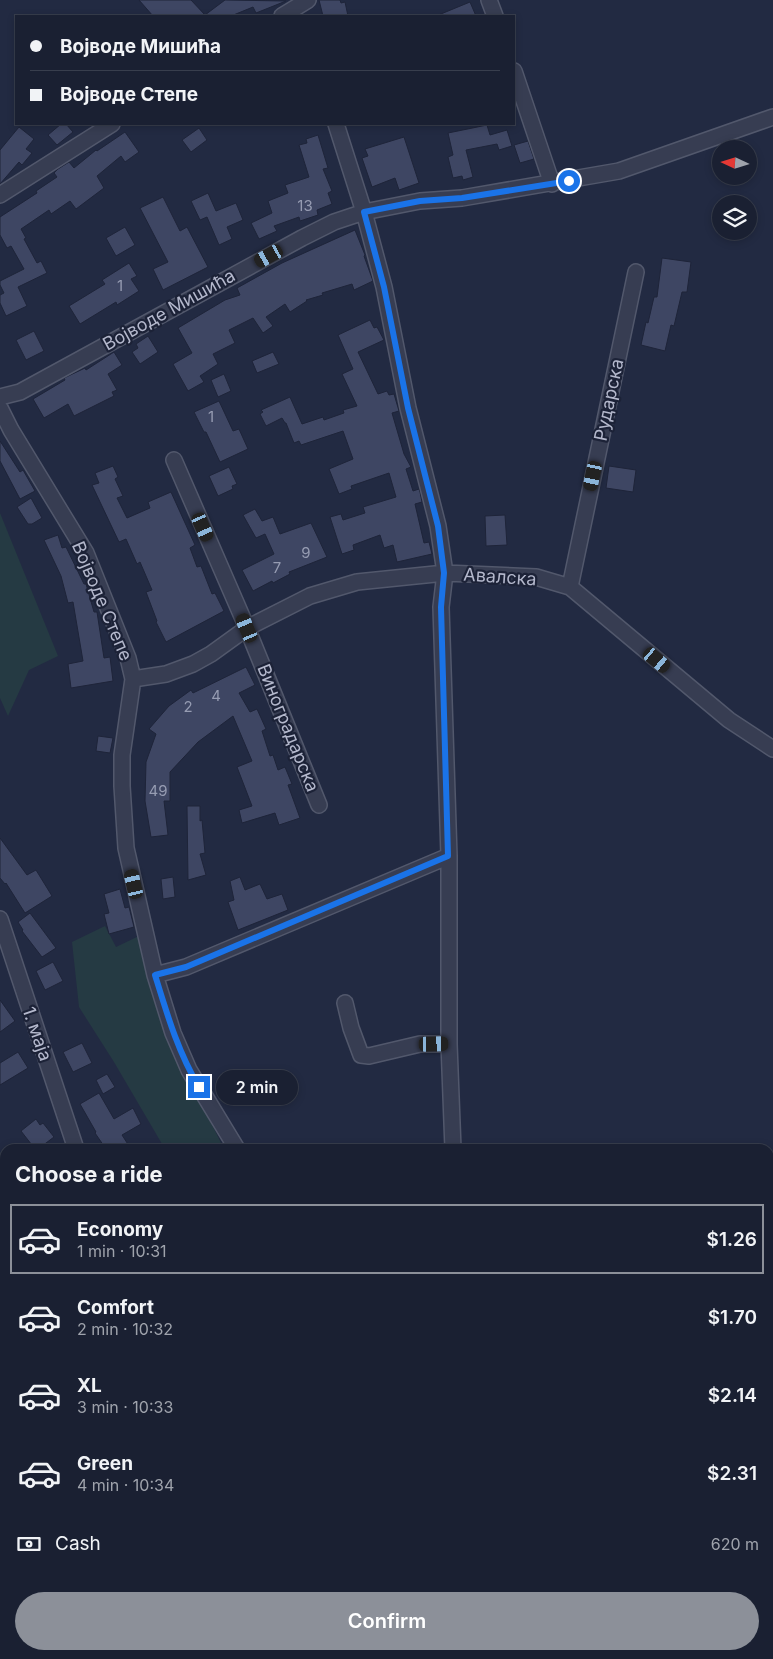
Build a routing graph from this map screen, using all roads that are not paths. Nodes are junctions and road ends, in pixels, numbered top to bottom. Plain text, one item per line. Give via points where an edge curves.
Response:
1 (489, 0) edge
2 (306, 5) edge
3 (284, 15) edge
4 (495, 15) edge
5 (515, 74) edge
6 (773, 117) edge
7 (110, 125) edge
8 (336, 125) edge
9 (552, 184) junction
10 (0, 195) edge
11 (364, 212) junction
12 (636, 272) dead end
13 (0, 397) edge
14 (0, 408) edge
15 (174, 460) dead end
16 (444, 573) junction
17 (570, 587) junction
18 (247, 628) junction
19 (133, 679) junction
20 (773, 749) edge
21 (319, 805) dead end
22 (448, 856) junction
23 (0, 920) edge
24 (155, 975) junction
25 (345, 1003) dead end
26 (449, 1044) junction
27 (74, 1144) edge
28 (234, 1144) edge
29 (453, 1144) edge

1 - 4 street
2 - 3 street
5 - 9 street
6 - 9 street, Војводе Мишића via 619,171
7 - 10 street
8 - 11 street
9 - 11 street, Војводе Мишића via 420,201
11 - 13 street, Војводе Мишића via 302,238 20,392
11 - 16 street via 438,526
12 - 17 street, Рударска
14 - 19 street, Војводе Степе via 86,553 128,658
15 - 18 street, Виноградарска
16 - 17 street, Авалска via 536,577
16 - 18 street, Авалска via 357,582 310,596
16 - 22 street via 441,607
17 - 20 street, Авалска via 729,720
18 - 19 street, Авалска via 193,664 166,674
18 - 21 street, Виноградарска
19 - 24 street, Војводе Степе via 122,755 126,848
22 - 24 street via 186,967
22 - 26 street
23 - 27 street, 1. маја
24 - 28 street, Војводе Степе via 172,1032 189,1070
25 - 26 street via 361,1055 420,1044
26 - 29 street

